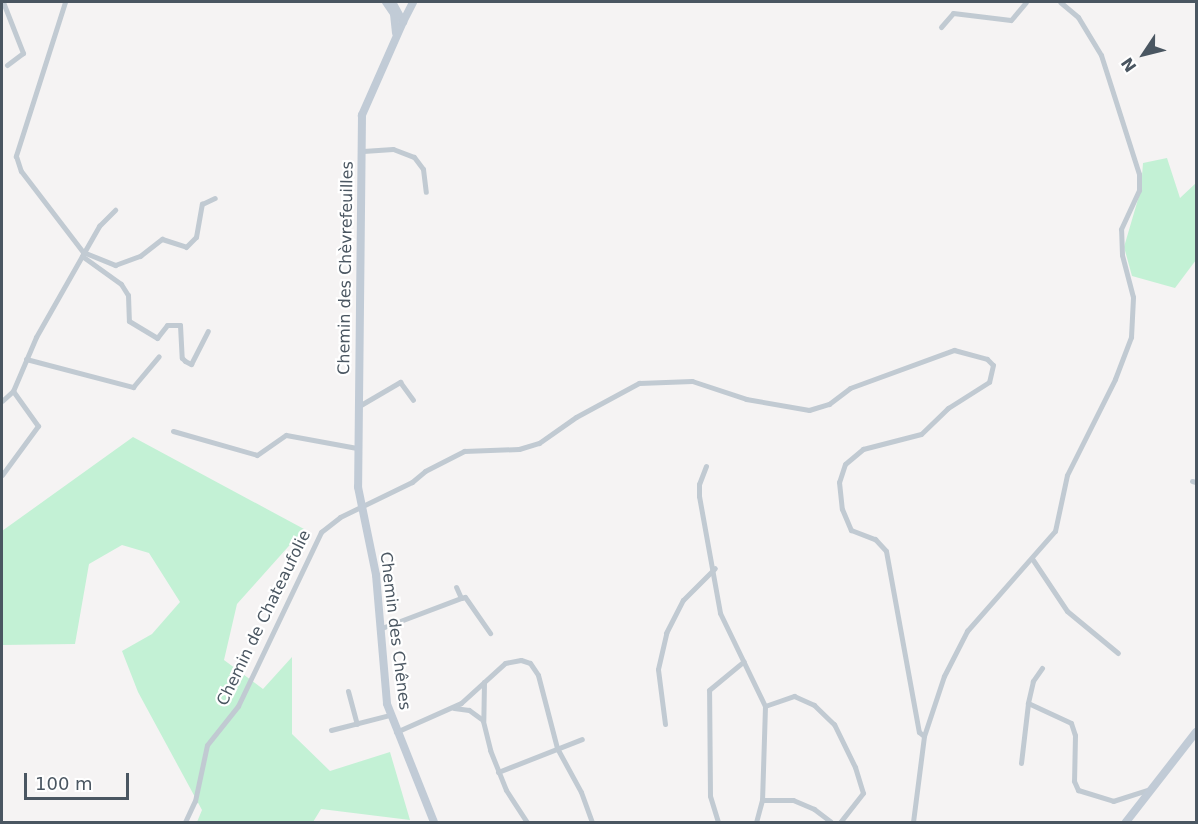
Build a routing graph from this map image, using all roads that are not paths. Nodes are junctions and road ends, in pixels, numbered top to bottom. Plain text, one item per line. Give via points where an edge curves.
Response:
1 (3, 2) edge
2 (64, 2) edge
3 (386, 2) edge
4 (410, 2) edge
5 (1026, 2) edge
6 (1060, 2) edge
7 (394, 4) edge
8 (400, 20) junction
9 (941, 27) dead end
10 (7, 65) dead end
11 (363, 151) junction
12 (426, 192) dead end
13 (215, 198) dead end
14 (115, 210) dead end
15 (83, 254) junction
16 (208, 331) dead end
17 (159, 356) dead end
18 (26, 359) junction
19 (13, 391) junction
20 (413, 400) dead end
21 (2, 401) edge
22 (358, 407) junction
23 (173, 431) dead end
24 (357, 448) junction
25 (706, 466) dead end
26 (2, 476) edge
27 (361, 507) junction
28 (1033, 560) junction
29 (715, 568) junction
30 (456, 587) dead end
31 (460, 598) junction
32 (379, 629) junction
33 (490, 633) dead end
34 (1118, 653) dead end
35 (744, 661) junction
36 (1042, 668) dead end
37 (484, 680) junction
38 (348, 691) dead end
39 (1028, 703) junction
40 (765, 706) junction
41 (452, 708) junction
42 (390, 715) junction
43 (483, 721) junction
44 (357, 724) junction
45 (665, 724) dead end
46 (331, 730) dead end
47 (396, 732) junction
48 (1197, 732) edge
49 (924, 736) junction
50 (582, 739) dead end
51 (557, 748) junction
52 (1021, 763) dead end
53 (498, 772) junction
54 (1149, 789) junction
55 (762, 800) junction
56 (185, 822) edge
57 (434, 822) edge
58 (527, 822) edge
59 (592, 822) edge
60 (718, 822) edge
61 (756, 822) edge
62 (831, 822) edge
63 (840, 822) edge
64 (913, 822) edge
65 (1126, 822) edge

1 - 10 street via 23,53
2 - 15 street via 16,156 21,171
3 - 8 main road
4 - 7 main road
4 - 8 main road
5 - 9 street via 1011,20 953,13
6 - 28 street via 1078,17 1101,55 1133,150 1139,190 1121,229 1122,255 1133,297 1128,347 1073,461 1055,531
7 - 8 main road
8 - 11 main road, Chemin des Chèvrefeuilles via 366,102
11 - 12 street via 393,149 414,157 423,169
11 - 22 main road, Chemin des Chèvrefeuilles
13 - 15 street via 202,204 196,237 186,247 162,239 140,256 115,265
14 - 15 street via 99,226
15 - 16 street via 121,284 128,295 129,321 157,338 167,325 180,325 185,361 191,364
15 - 18 street
17 - 18 street via 133,387
18 - 19 street
19 - 21 street
19 - 26 street via 38,426
20 - 22 street via 400,382
22 - 24 main road, Chemin des Chèvrefeuilles
23 - 24 street via 257,455 286,435
24 - 27 main road, Chemin des Chèvrefeuilles
25 - 29 street via 699,496
27 - 32 main road, Chemin des Chênes via 375,575
27 - 49 street, Chemin de Chateaufolie via 464,451 539,443 639,383 692,381 746,399 809,410 829,404 850,388 954,350 979,356 993,364 989,382 948,408 921,434 875,444 857,453 845,464 839,482 842,509 851,530 875,539 886,550 919,732
27 - 56 street, Chemin de Chateaufolie via 331,523 317,540 238,706 207,746 195,801
28 - 34 street via 1067,611
28 - 49 street via 967,631 944,676
29 - 35 street via 720,612
29 - 45 street via 683,600 666,633 658,669
30 - 31 street
31 - 32 street
31 - 33 street via 465,597
32 - 42 main road, Chemin des Chênes
35 - 40 street
35 - 60 street via 709,690 710,796
36 - 39 street via 1033,681
37 - 41 street via 470,697
37 - 43 street
37 - 51 street via 496,668 514,660 535,667
38 - 44 street
39 - 52 street
39 - 54 street via 1071,723 1078,789 1113,801
40 - 55 street
40 - 63 street via 794,696 814,705 834,724 863,793
41 - 43 street via 469,710
41 - 47 street
42 - 44 street
42 - 47 main road, Chemin des Chênes
43 - 53 street
44 - 46 street
47 - 57 main road, Chemin des Chênes
48 - 54 main road
49 - 64 street
50 - 51 street
51 - 53 street
51 - 59 street
53 - 58 street
54 - 65 main road
55 - 61 street
55 - 62 street via 793,800

